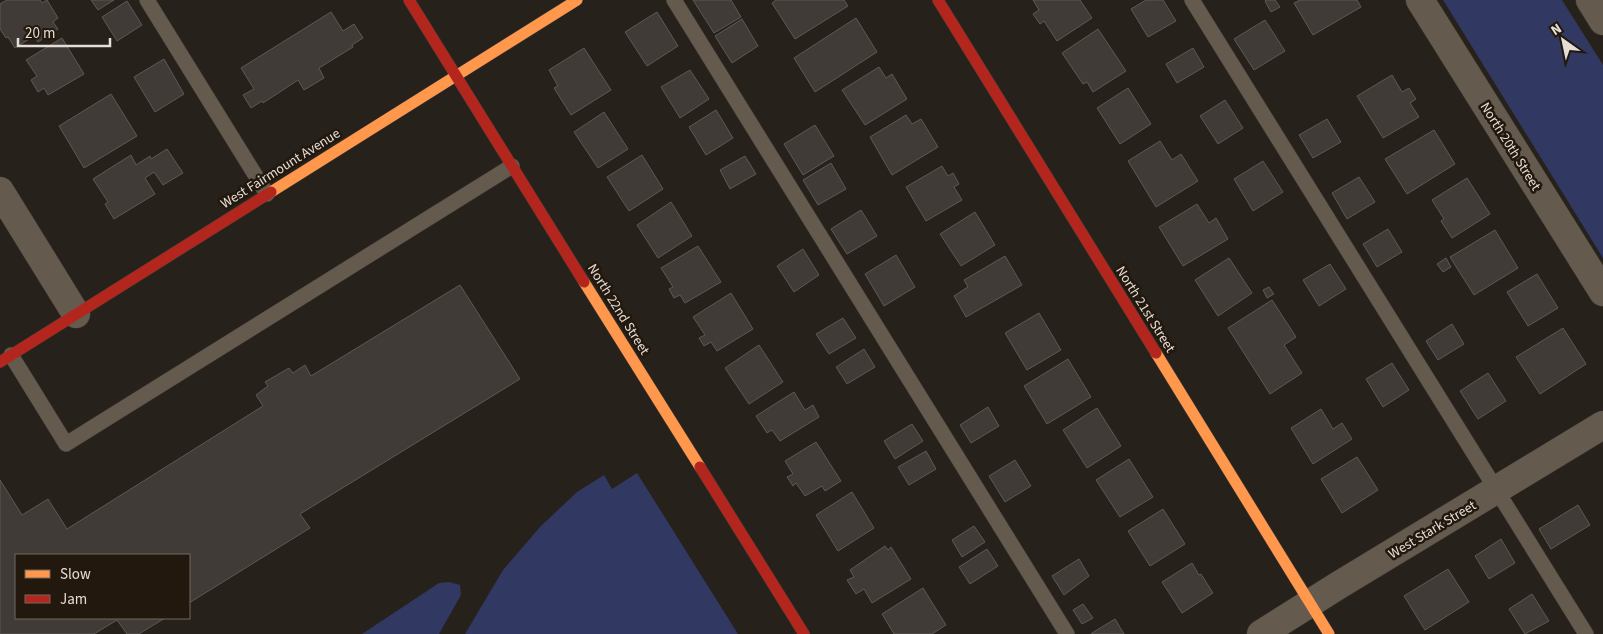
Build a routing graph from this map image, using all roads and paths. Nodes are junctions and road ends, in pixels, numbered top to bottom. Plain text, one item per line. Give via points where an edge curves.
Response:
1 (147, 0) edge
2 (409, 0) edge
3 (576, 0) edge
4 (674, 0) edge
5 (938, 0) edge
6 (1192, 0) edge
7 (1420, 0) edge
8 (1590, 0) edge
9 (1603, 21) edge
10 (455, 76) junction
11 (512, 166) junction
12 (0, 191) edge
13 (266, 194) junction
14 (1603, 292) edge
15 (76, 314) junction
16 (6, 358) edge
17 (1603, 425) edge
18 (1496, 490) junction
19 (1310, 603) junction
20 (804, 634) edge
21 (1068, 634) edge
22 (1261, 634) edge
23 (1329, 634) edge
24 (1586, 634) edge

1 - 13 lane
2 - 10 street, North 22nd Street
3 - 10 street, West Fairmount Avenue
4 - 21 lane
5 - 19 street, North 21st Street
6 - 18 lane
7 - 14 street, North 20th Street
8 - 9 street
10 - 11 street, North 22nd Street
10 - 13 street, West Fairmount Avenue
11 - 16 lane via 66,444
11 - 20 street, North 22nd Street
12 - 15 street
13 - 15 street, West Fairmount Avenue
15 - 16 street, West Fairmount Avenue
17 - 18 street, West Stark Street
18 - 19 street, West Stark Street
18 - 24 lane
19 - 22 street, West Stark Street
19 - 23 street, North 21st Street

